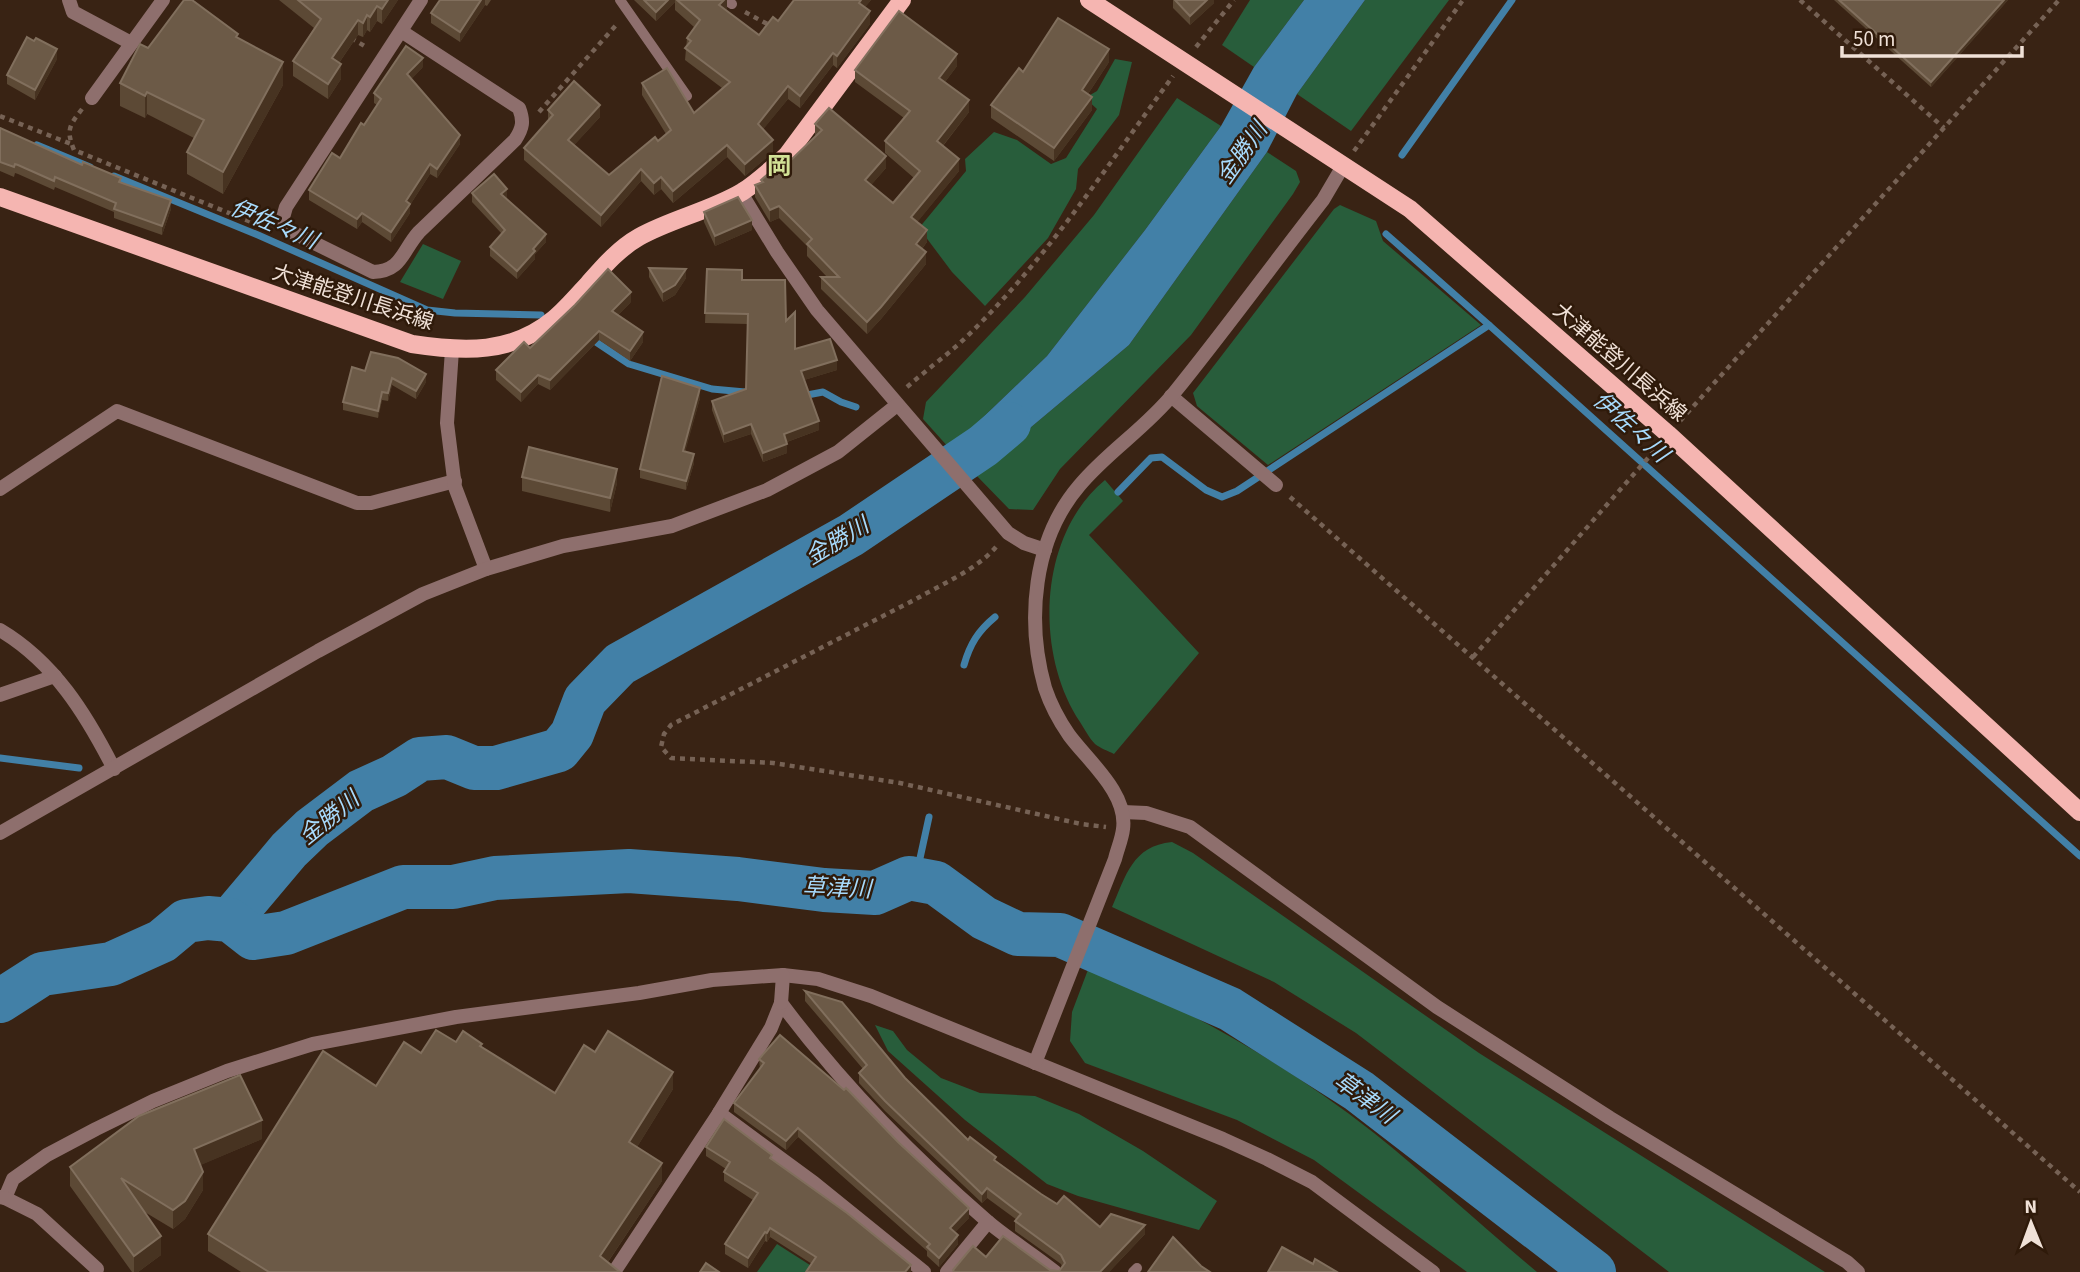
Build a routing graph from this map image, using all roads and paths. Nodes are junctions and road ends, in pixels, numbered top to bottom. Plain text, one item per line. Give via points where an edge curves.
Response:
1 (69, 0) edge
2 (163, 0) edge
3 (421, 0) edge
4 (620, 0) edge
5 (902, 0) edge
6 (1089, 0) edge
7 (1234, 0) edge
8 (1463, 0) edge
9 (1800, 0) edge
10 (2059, 0) edge
11 (729, 2) edge
12 (627, 13) junction
13 (342, 31) edge
14 (401, 31) junction
15 (779, 32) edge
16 (131, 43) junction
17 (383, 59) junction
18 (1184, 62) junction
19 (687, 96) edge
20 (92, 98) joint
21 (0, 116) edge
22 (524, 120) junction
23 (1944, 128) junction
24 (72, 144) junction
25 (1343, 166) junction
26 (741, 192) junction
27 (0, 197) edge
28 (282, 221) junction
29 (452, 350) junction
30 (1171, 396) junction
31 (899, 406) junction
32 (1668, 434) junction
33 (1650, 456) dead end
34 (454, 481) junction
35 (1276, 485) joint
36 (0, 489) edge
37 (1008, 533) junction
38 (1045, 550) junction
39 (486, 569) junction
40 (0, 630) edge
41 (1473, 657) junction
42 (55, 676) junction
43 (0, 695) edge
44 (114, 769) junction
45 (1123, 812) junction
46 (2080, 812) edge
47 (1124, 829) junction
48 (0, 833) edge
49 (783, 975) junction
50 (781, 1003) junction
51 (1034, 1063) junction
52 (719, 1114) junction
53 (2080, 1192) edge
54 (2, 1197) edge
55 (988, 1222) junction
56 (99, 1271) edge
57 (614, 1272) edge
58 (924, 1272) edge
59 (947, 1272) edge
60 (1055, 1272) edge
61 (1433, 1272) edge
62 (1858, 1272) edge

1 - 16 street via 73,12
2 - 16 street
3 - 14 street
4 - 12 lane
5 - 26 main road, 大津能登川長浜線 via 787,155
6 - 18 main road, 大津能登川長浜線
7 - 18 path
8 - 25 path
9 - 23 path
10 - 23 path
11 - 15 path
12 - 19 lane
12 - 22 path via 541,111
13 - 17 path
14 - 17 street
14 - 22 street via 520,108
16 - 20 street
17 - 28 street via 285,207
18 - 25 main road, 大津能登川長浜線
18 - 31 path via 1068,220 1007,293
20 - 24 path via 70,124
21 - 24 path
22 - 28 street via 515,139 419,232 397,264 385,271 373,272 289,231
23 - 32 path
24 - 28 path via 74,150 261,226
25 - 30 street via 1323,200
25 - 32 main road, 大津能登川長浜線 via 1410,209
26 - 29 main road, 大津能登川長浜線 via 619,250 555,318 531,335 486,350
26 - 31 street via 817,310
27 - 29 main road, 大津能登川長浜線 via 412,344
29 - 34 street via 447,423
30 - 35 street
30 - 38 street via 1079,486 1061,512
31 - 37 street
31 - 39 street via 838,452 768,490 672,526 563,546
32 - 46 main road, 大津能登川長浜線
33 - 41 path
34 - 36 street via 357,503 117,411
34 - 39 street
35 - 41 path
37 - 38 street
37 - 47 path via 990,553 916,599 671,725 661,747 671,758 785,765 900,783 1080,824
38 - 45 street via 1035,604 1035,640 1046,691 1068,733 1110,783
39 - 44 street via 423,594
40 - 42 street
41 - 53 path
42 - 43 street
42 - 44 street via 88,718
44 - 48 street
45 - 47 street
45 - 62 street via 1146,813 1190,827 1437,1007
47 - 51 street
49 - 50 street
49 - 51 street via 818,979 871,996
49 - 54 street via 712,980 456,1017 313,1044 227,1071 96,1129 13,1179
50 - 52 street
50 - 55 street via 872,1111
51 - 61 street via 1223,1139 1312,1182
52 - 57 street
52 - 58 street
54 - 56 street via 37,1214
55 - 59 street
55 - 60 street

